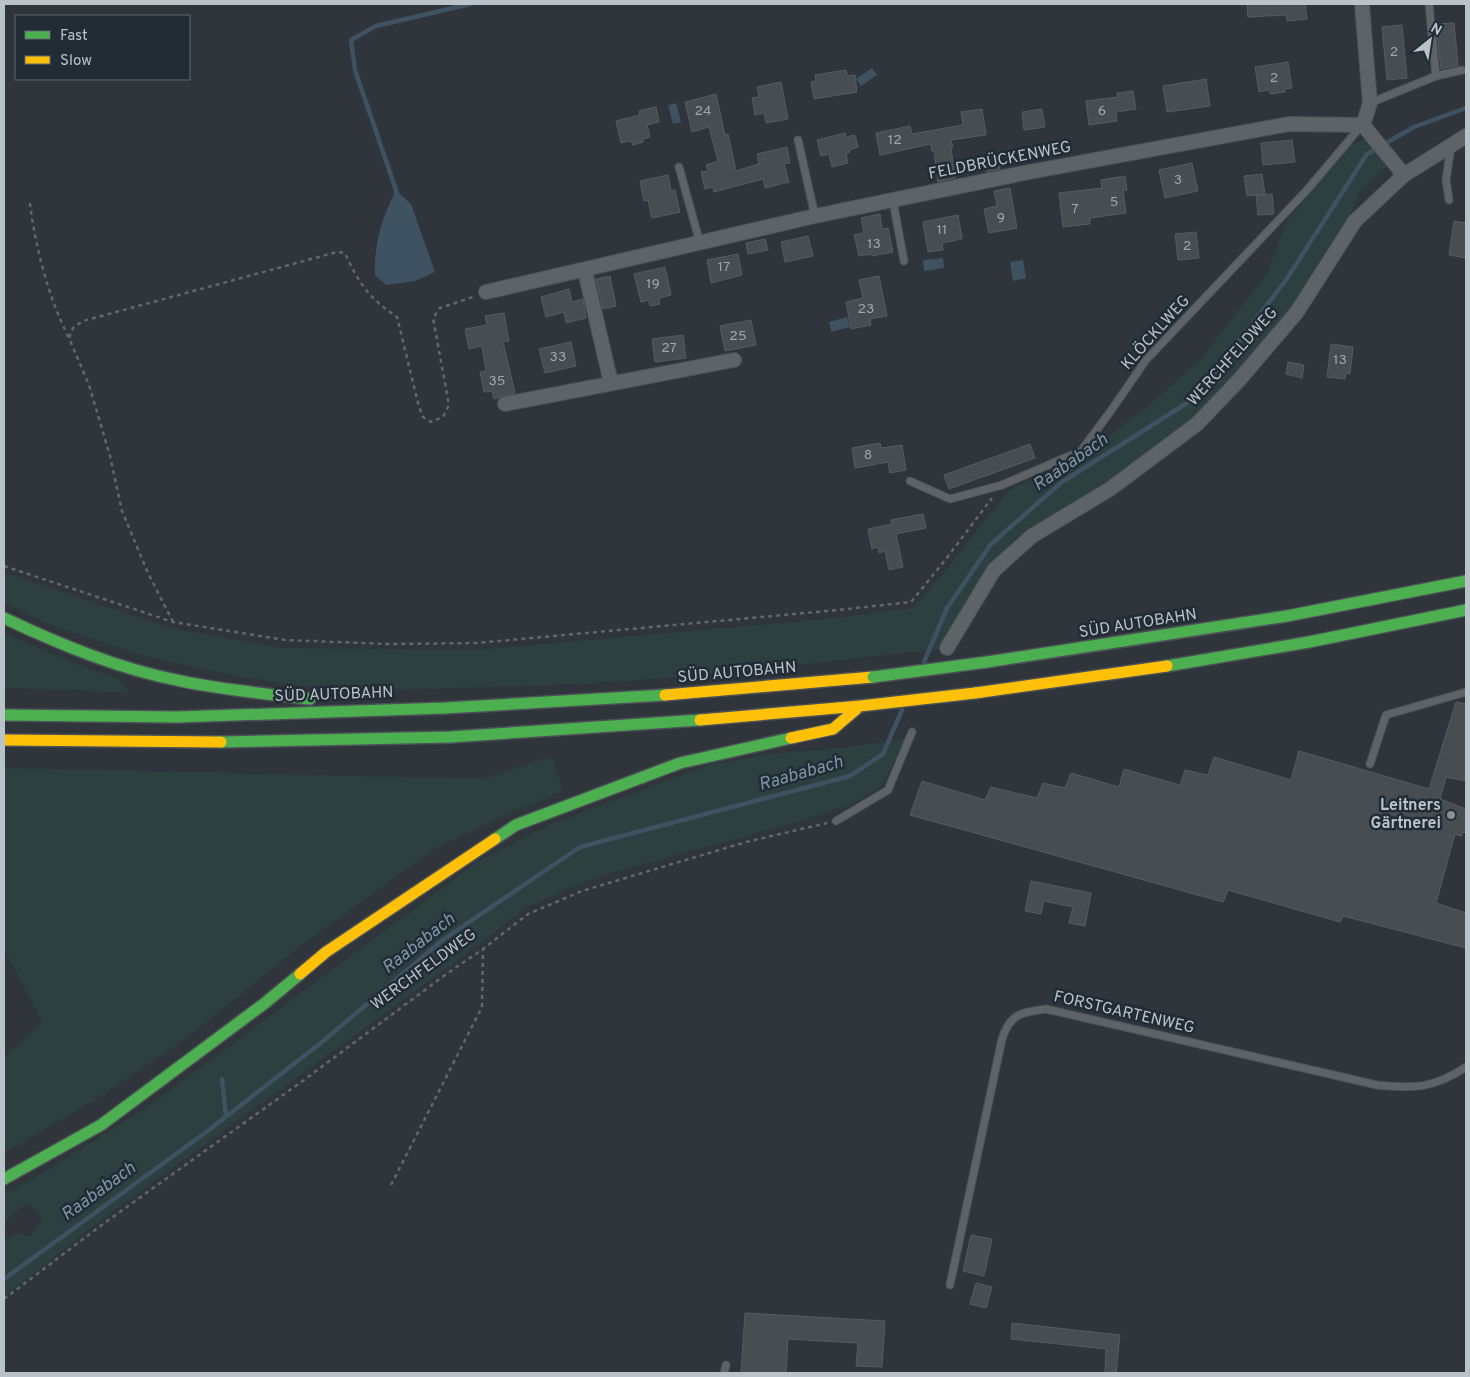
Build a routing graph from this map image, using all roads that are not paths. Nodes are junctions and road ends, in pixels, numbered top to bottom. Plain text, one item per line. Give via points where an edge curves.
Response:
1 (1362, 4) edge
2 (1429, 4) edge
3 (1462, 70) dead end
4 (1436, 76) junction
5 (1370, 103) junction
6 (1367, 129) junction
7 (1466, 136) edge
8 (798, 140) dead end
9 (1451, 146) junction
10 (679, 166) dead end
11 (1400, 170) junction
12 (1449, 200) dead end
13 (893, 201) junction
14 (815, 216) junction
15 (700, 243) junction
16 (904, 261) dead end
17 (584, 270) junction
18 (486, 292) road end
19 (734, 360) dead end
20 (610, 383) junction
21 (505, 404) dead end
22 (910, 481) dead end
23 (1466, 581) edge
24 (1466, 610) edge
25 (4, 618) edge
26 (948, 648) dead end
27 (1466, 692) edge
28 (860, 706) junction
29 (379, 710) junction
30 (4, 716) edge
31 (912, 732) dead end
32 (4, 740) edge
33 (1370, 764) dead end
34 (836, 821) road end
35 (1466, 1067) edge
36 (4, 1179) edge
37 (950, 1286) dead end
38 (726, 1365) dead end
39 (724, 1373) edge

1 - 5 street
2 - 4 lane
3 - 4 lane
4 - 5 lane
5 - 6 street
6 - 11 street
6 - 13 street, FELDBRÜCKENWEG via 1289,124
6 - 22 lane, KLÖCKLWEG via 1146,360 1081,451 1002,485 950,499
7 - 9 street, WERCHFELDWEG
8 - 14 lane
9 - 11 street, WERCHFELDWEG
9 - 12 lane via 1446,180
10 - 15 lane
11 - 26 street, WERCHFELDWEG via 1355,221 1297,312 1240,380 1197,424 1110,489 1032,536 994,570
13 - 14 street, FELDBRÜCKENWEG
13 - 16 lane
14 - 15 street, FELDBRÜCKENWEG
15 - 17 street, FELDBRÜCKENWEG
17 - 18 street, FELDBRÜCKENWEG
17 - 20 street
19 - 20 street
20 - 21 street
23 - 29 highway, SÜD AUTOBAHN, bridge via 1375,601 1180,635 874,677 645,697
24 - 28 highway, bridge via 1309,642 1140,671
25 - 29 highway via 70,648 177,680
27 - 33 lane via 1386,715
28 - 32 highway via 644,725 450,737 184,743
28 - 36 highway via 833,729 680,763 516,826 326,952 265,1003 102,1125
29 - 30 highway, SÜD AUTOBAHN via 177,718
31 - 34 lane via 888,790
35 - 37 lane, FORSTGARTENWEG via 1449,1078 1423,1087 1398,1088 1046,1009 1014,1017 1006,1026 1000,1048
38 - 39 lane

